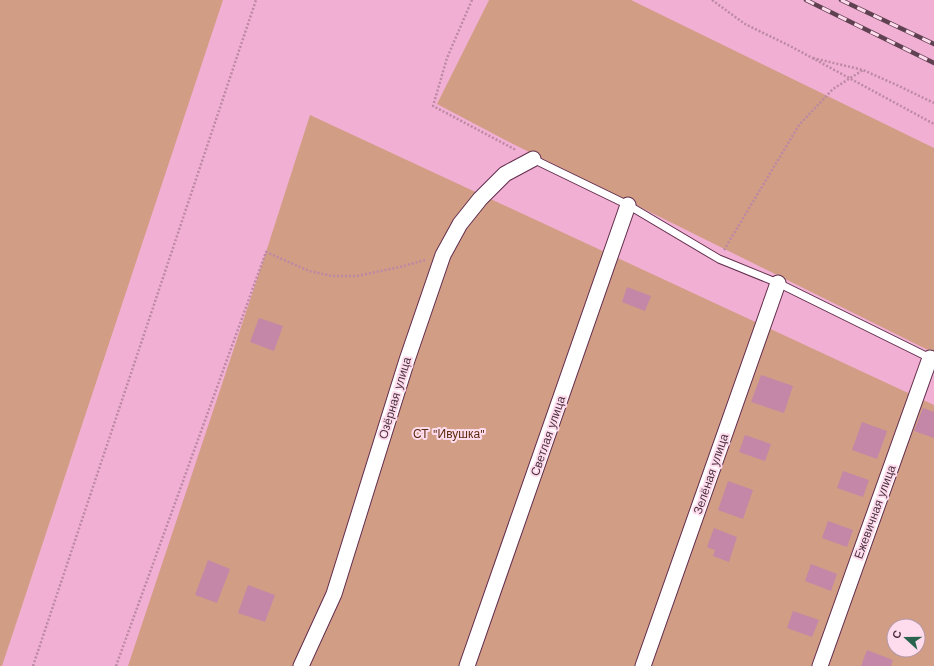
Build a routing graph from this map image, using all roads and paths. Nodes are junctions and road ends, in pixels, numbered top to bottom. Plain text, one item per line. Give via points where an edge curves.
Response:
1 (256, 0) edge
2 (472, 0) edge
3 (712, 0) edge
4 (809, 56) junction
5 (863, 70) junction
6 (850, 79) junction
7 (934, 103) edge
8 (934, 124) edge
9 (533, 159) junction
10 (628, 205) junction
11 (443, 255) junction
12 (719, 259) junction
13 (778, 283) junction
14 (932, 359) edge
15 (33, 666) edge
16 (116, 666) edge
17 (301, 666) edge
18 (467, 666) edge
19 (643, 666) edge
20 (820, 666) edge

1 - 15 path
2 - 9 path via 446,58 433,106
3 - 4 path via 744,24
4 - 5 path
4 - 6 path
5 - 6 path
5 - 7 path
6 - 8 path
6 - 12 path via 833,89 799,125
9 - 10 lane
9 - 11 street, Озёрная улица via 505,174 480,199 460,224
10 - 12 lane
10 - 18 street, Светлая улица
11 - 16 path via 357,276 332,276 309,271 266,252
11 - 17 street, Озёрная улица via 406,360 334,594
12 - 13 lane
13 - 14 lane
13 - 19 street, Зелёная улица
14 - 20 street, Ежевичная улица

